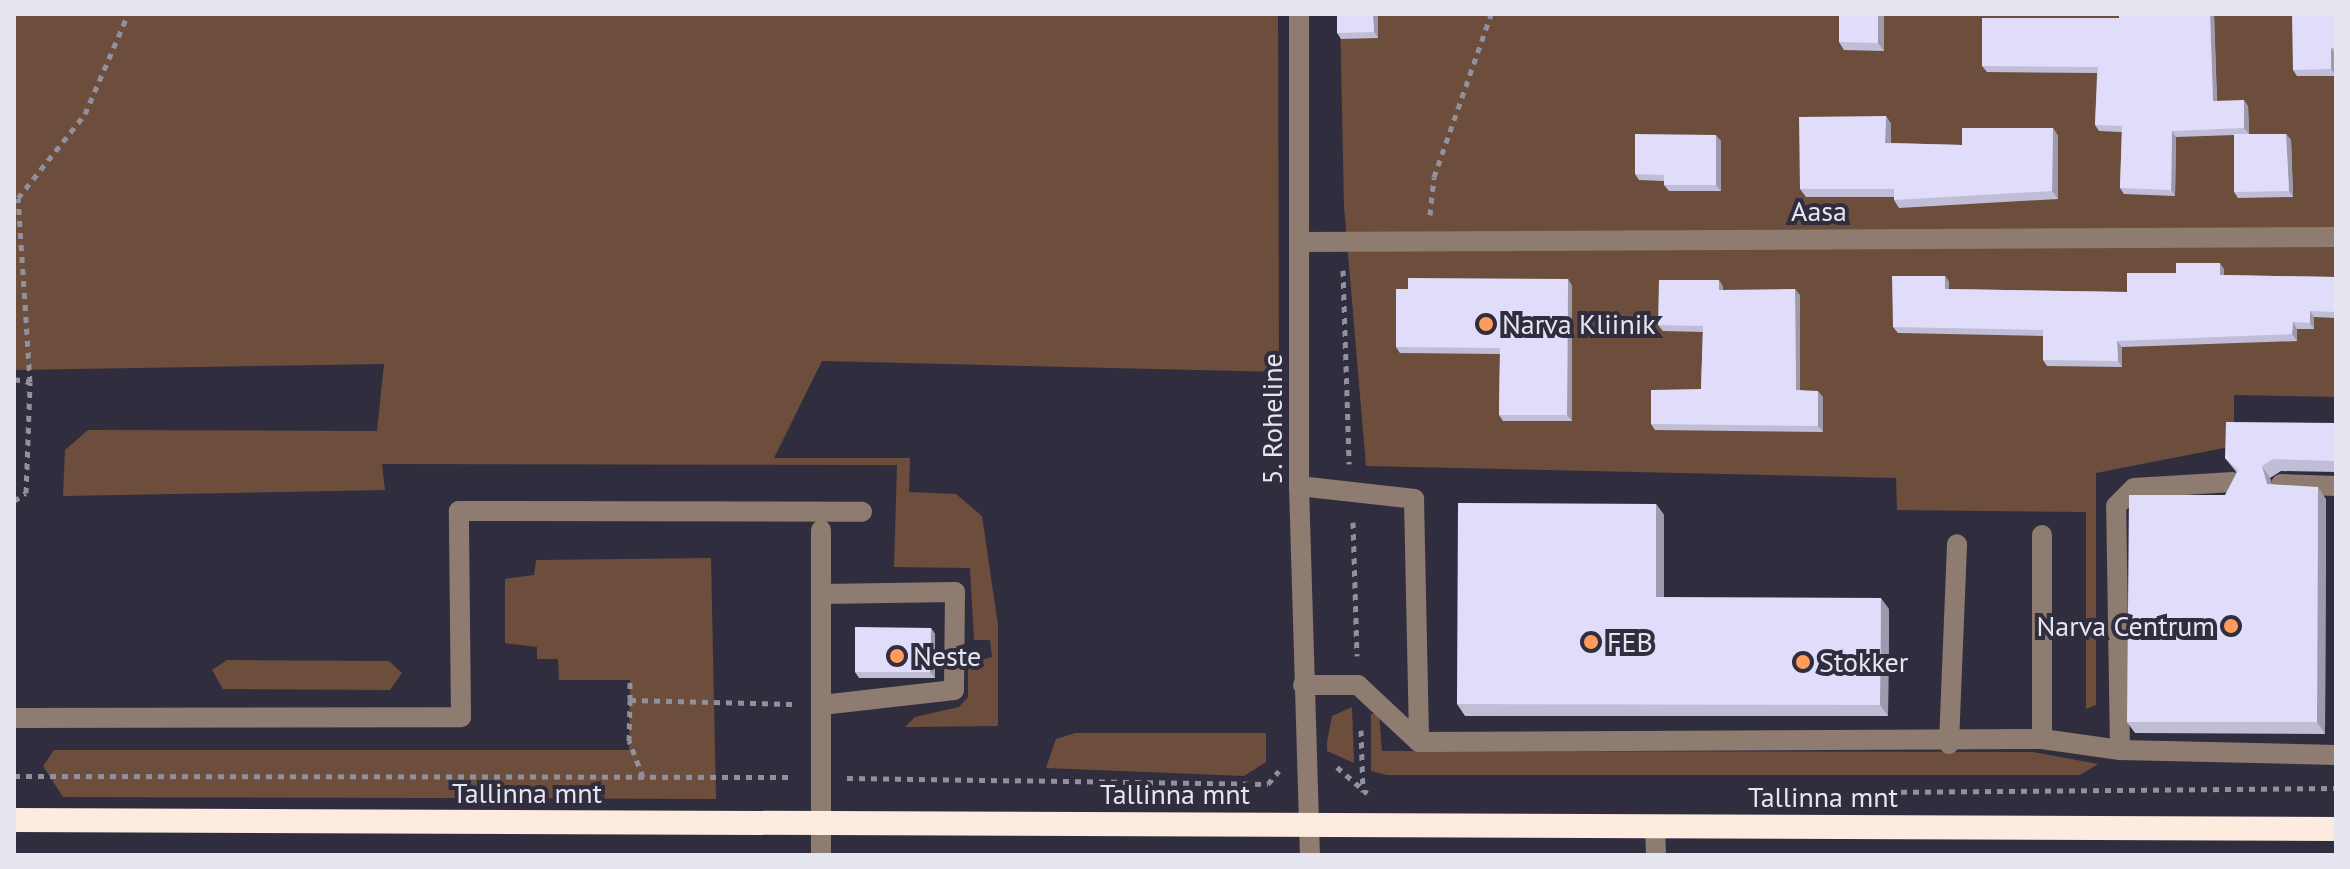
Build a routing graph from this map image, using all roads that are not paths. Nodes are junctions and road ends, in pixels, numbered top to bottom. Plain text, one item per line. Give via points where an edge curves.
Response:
1 (1299, 14) edge
2 (2336, 237) edge
3 (1301, 242) junction
4 (2233, 482) edge
5 (2281, 484) edge
6 (1299, 486) junction
7 (2336, 486) edge
8 (862, 512) dead end
9 (821, 530) dead end
10 (2042, 535) dead end
11 (1957, 544) dead end
12 (821, 594) junction
13 (1303, 685) junction
14 (822, 705) junction
15 (14, 718) edge
16 (2042, 739) junction
17 (1419, 742) junction
18 (1949, 744) junction
19 (2120, 750) junction
20 (2336, 755) edge
21 (14, 820) edge
22 (1312, 824) junction
23 (824, 825) junction
24 (1655, 826) junction
25 (2336, 829) edge
26 (821, 855) edge
27 (1310, 855) edge
28 (1656, 855) edge

1 - 3 street, 5. Roheline
2 - 3 street, Aasa
3 - 6 street, 5. Roheline
4 - 19 street via 2134,488 2116,506
5 - 7 street
6 - 13 street, 5. Roheline
6 - 17 street via 1414,499
8 - 15 street via 459,511 461,717
9 - 12 street
10 - 16 street
11 - 18 street
12 - 14 street
12 - 14 street via 955,592 954,690
13 - 17 street via 1358,685
13 - 22 street, 5. Roheline
14 - 23 street
16 - 18 street
16 - 19 street
17 - 18 street
19 - 20 street
21 - 23 highway, Tallinna mnt
22 - 23 highway, Tallinna mnt
22 - 24 highway, Tallinna mnt
22 - 27 street, 5. Roheline
23 - 26 street
24 - 25 highway, Tallinna mnt
24 - 28 street

